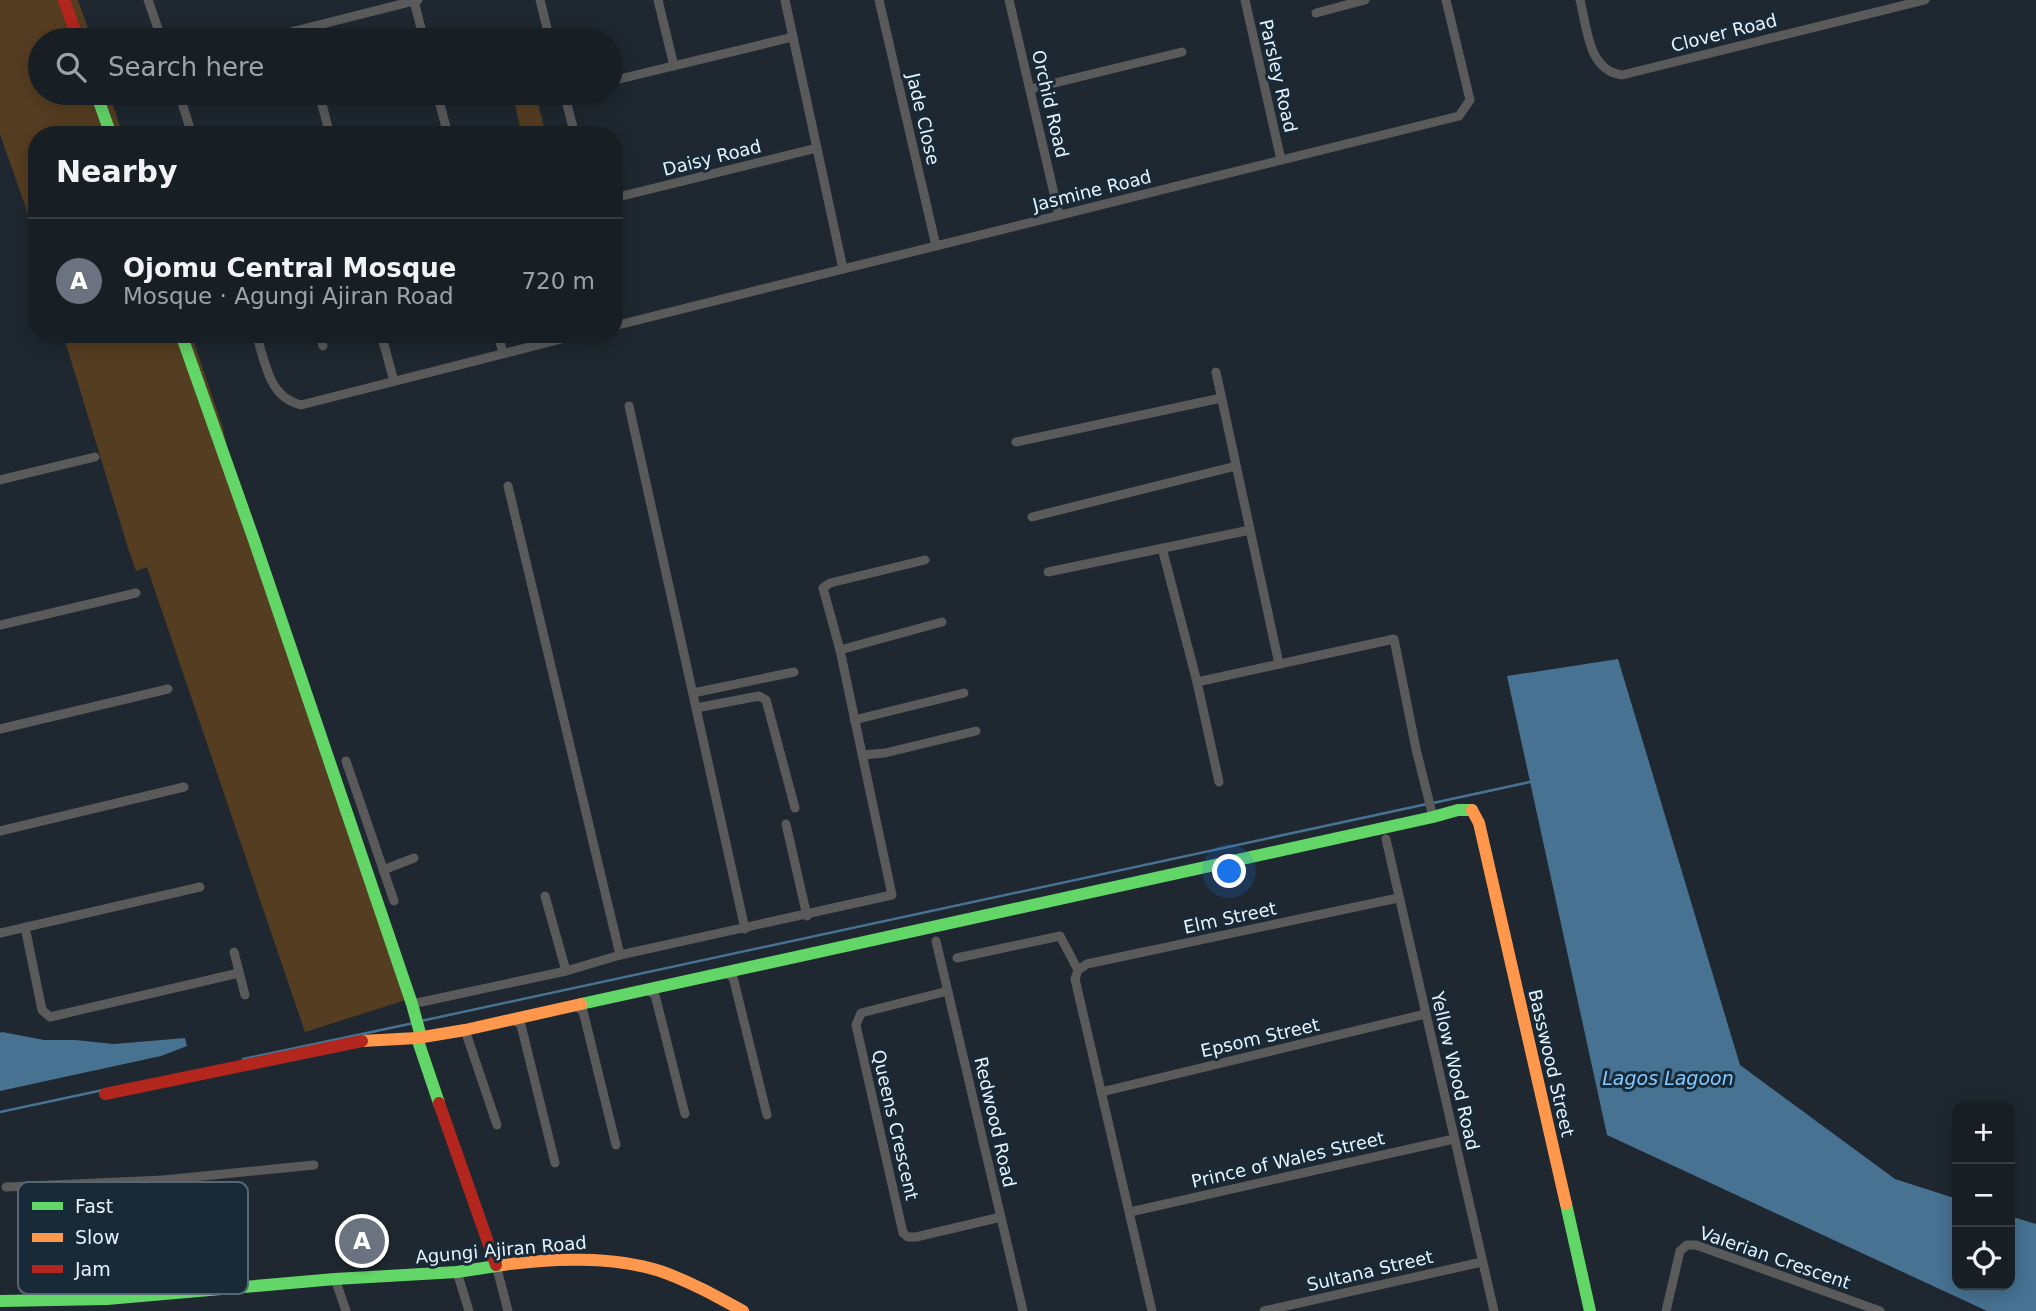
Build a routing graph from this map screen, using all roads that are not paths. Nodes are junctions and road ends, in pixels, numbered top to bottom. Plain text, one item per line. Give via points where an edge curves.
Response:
1 (64, 0) edge
2 (148, 0) edge
3 (416, 0) edge
4 (540, 0) edge
5 (658, 0) edge
6 (785, 0) edge
7 (879, 0) edge
8 (1009, 0) edge
9 (1245, 0) edge
10 (1365, 0) edge
11 (1446, 0) edge
12 (1580, 0) edge
13 (1925, 0) edge
14 (1316, 13) dead end
15 (74, 28) edge
16 (158, 28) edge
17 (307, 28) edge
18 (422, 28) edge
19 (547, 28) edge
20 (793, 37) junction
21 (1182, 52) dead end
22 (674, 66) junction
23 (623, 78) edge
24 (1030, 89) junction
25 (100, 105) edge
26 (183, 105) edge
27 (322, 105) edge
28 (441, 105) edge
29 (567, 105) edge
30 (108, 126) edge
31 (189, 126) edge
32 (328, 126) edge
33 (446, 126) edge
34 (573, 126) edge
35 (817, 148) junction
36 (1281, 160) junction
37 (623, 196) edge
38 (1059, 215) junction
39 (936, 246) junction
40 (843, 269) junction
41 (623, 324) edge
42 (184, 343) edge
43 (259, 343) edge
44 (322, 343) edge
45 (383, 343) edge
46 (500, 343) edge
47 (546, 343) edge
48 (323, 346) dead end
49 (503, 354) junction
50 (1216, 372) dead end
51 (394, 381) junction
52 (1222, 398) junction
53 (629, 406) dead end
54 (1016, 442) dead end
55 (95, 457) dead end
56 (1236, 466) junction
57 (0, 480) edge
58 (508, 486) dead end
59 (1032, 517) dead end
60 (1250, 530) junction
61 (1162, 548) junction
62 (925, 560) dead end
63 (1048, 572) dead end
64 (136, 593) dead end
65 (942, 622) dead end
66 (0, 625) edge
67 (840, 650) junction
68 (1279, 664) junction
69 (794, 672) dead end
70 (1197, 682) junction
71 (168, 688) dead end
72 (693, 693) junction
73 (964, 693) dead end
74 (696, 708) junction
75 (854, 720) junction
76 (0, 729) edge
77 (976, 731) dead end
78 (862, 755) junction
79 (345, 761) dead end
80 (1219, 782) dead end
81 (184, 787) dead end
82 (794, 808) dead end
83 (1432, 814) junction
84 (786, 824) dead end
85 (0, 831) edge
86 (1386, 839) dead end
87 (415, 858) dead end
88 (384, 873) junction
89 (370, 882) junction
90 (200, 887) dead end
91 (545, 896) dead end
92 (1398, 898) junction
93 (394, 901) dead end
94 (807, 915) junction
95 (25, 927) junction
96 (745, 929) junction
97 (0, 933) edge
98 (936, 941) dead end
99 (234, 952) dead end
100 (621, 956) junction
101 (957, 958) dead end
102 (566, 971) junction
103 (240, 973) junction
104 (726, 973) junction
105 (1077, 974) junction
106 (647, 990) junction
107 (948, 991) junction
108 (245, 995) dead end
109 (413, 1005) junction
110 (575, 1006) junction
111 (1425, 1014) junction
112 (513, 1019) junction
113 (465, 1030) junction
114 (418, 1035) junction
115 (1101, 1092) junction
116 (105, 1094) dead end
117 (685, 1114) dead end
118 (767, 1115) dead end
119 (497, 1125) dead end
120 (1454, 1139) junction
121 (616, 1145) dead end
122 (555, 1163) dead end
123 (314, 1165) dead end
124 (163, 1180) joint
125 (111, 1182) edge
126 (6, 1186) dead end
127 (18, 1186) edge
128 (1130, 1212) junction
129 (1001, 1217) junction
130 (1482, 1262) junction
131 (496, 1265) junction
132 (457, 1272) junction
133 (335, 1279) junction
134 (248, 1287) edge
135 (167, 1294) edge
136 (156, 1295) joint
137 (0, 1301) edge
138 (346, 1311) edge
139 (469, 1311) edge
140 (508, 1311) edge
141 (743, 1311) edge
142 (1023, 1311) edge
143 (1152, 1311) edge
144 (1264, 1311) edge
145 (1494, 1311) edge
146 (1590, 1311) edge
147 (1665, 1311) edge
148 (1880, 1311) edge

1 - 15 street
2 - 16 street
3 - 17 street
3 - 18 street
4 - 19 street
5 - 22 street
6 - 20 street
7 - 39 street, Jade Close
8 - 24 street, Orchid Road
9 - 36 street, Parsley Road
10 - 14 street
11 - 36 street, Jasmine Road via 1470,100 1459,116
12 - 13 street, Clover Road via 1595,61 1622,75
20 - 22 street
20 - 35 street
21 - 24 street
22 - 23 street
24 - 38 street, Orchid Road
25 - 30 street
26 - 31 street
27 - 32 street
28 - 33 street
29 - 34 street
35 - 37 street, Daisy Road
35 - 40 street
36 - 38 street, Jasmine Road
38 - 39 street, Jasmine Road
39 - 40 street, Jasmine Road
40 - 41 street, Jasmine Road
42 - 89 street
43 - 51 street via 273,386 287,401 302,405
44 - 48 street
45 - 51 street
46 - 49 street
47 - 49 street
49 - 51 street
50 - 52 street
52 - 54 street
52 - 56 street
53 - 72 street
55 - 57 street
56 - 59 street
56 - 60 street
58 - 100 street
60 - 61 street
60 - 68 street
61 - 63 street
61 - 70 street
62 - 67 street via 831,583 823,589
64 - 66 street
65 - 67 street
67 - 75 street
68 - 70 street
68 - 83 street via 1394,639
69 - 72 street
70 - 80 street
71 - 76 street
72 - 74 street
73 - 75 street
74 - 82 street via 759,696 766,701
74 - 96 street
75 - 78 street
77 - 78 street
78 - 94 street via 892,895
79 - 88 street
81 - 85 street
83 - 104 street
83 - 146 street, Basswood Street via 1468,808 1479,823
84 - 94 street
86 - 92 street, Yellow Wood Road
87 - 88 street
88 - 89 street
88 - 93 street
89 - 109 street
90 - 95 street
91 - 102 street
92 - 105 street, Elm Street via 1087,964
92 - 111 street, Yellow Wood Road
94 - 96 street
95 - 97 street
95 - 103 street via 42,1010 50,1017
96 - 100 street
98 - 107 street, Redwood Road
99 - 103 street
100 - 102 street
101 - 105 street via 1060,936
102 - 109 street
103 - 108 street
104 - 106 street
104 - 118 street via 733,978
105 - 115 street
106 - 110 street
106 - 117 street via 654,995
107 - 129 street, Redwood Road
107 - 129 street, Queens Crescent via 861,1013 856,1025 903,1233 916,1237
109 - 114 street
110 - 112 street
110 - 121 street via 583,1011
111 - 115 street, Epsom Street
111 - 120 street, Yellow Wood Road
112 - 113 street
112 - 122 street via 521,1025
113 - 114 street
113 - 119 street
114 - 116 street via 363,1041
114 - 131 street
115 - 128 street
120 - 128 street, Prince of Wales Street
120 - 130 street, Yellow Wood Road
123 - 124 street
124 - 125 street
126 - 127 street
128 - 143 street
129 - 142 street, Redwood Road
130 - 144 street, Sultana Street
130 - 145 street, Yellow Wood Road
131 - 132 street, Agungi Ajiran Road
131 - 140 street
131 - 141 street, Agungi Ajiran Road via 591,1259 621,1263 689,1282
132 - 133 street, Agungi Ajiran Road
132 - 139 street
133 - 134 street, Agungi Ajiran Road
133 - 138 street
135 - 136 street, Agungi Ajiran Road
136 - 137 street, Agungi Ajiran Road
147 - 148 street, Valerian Crescent via 1680,1251 1696,1245

